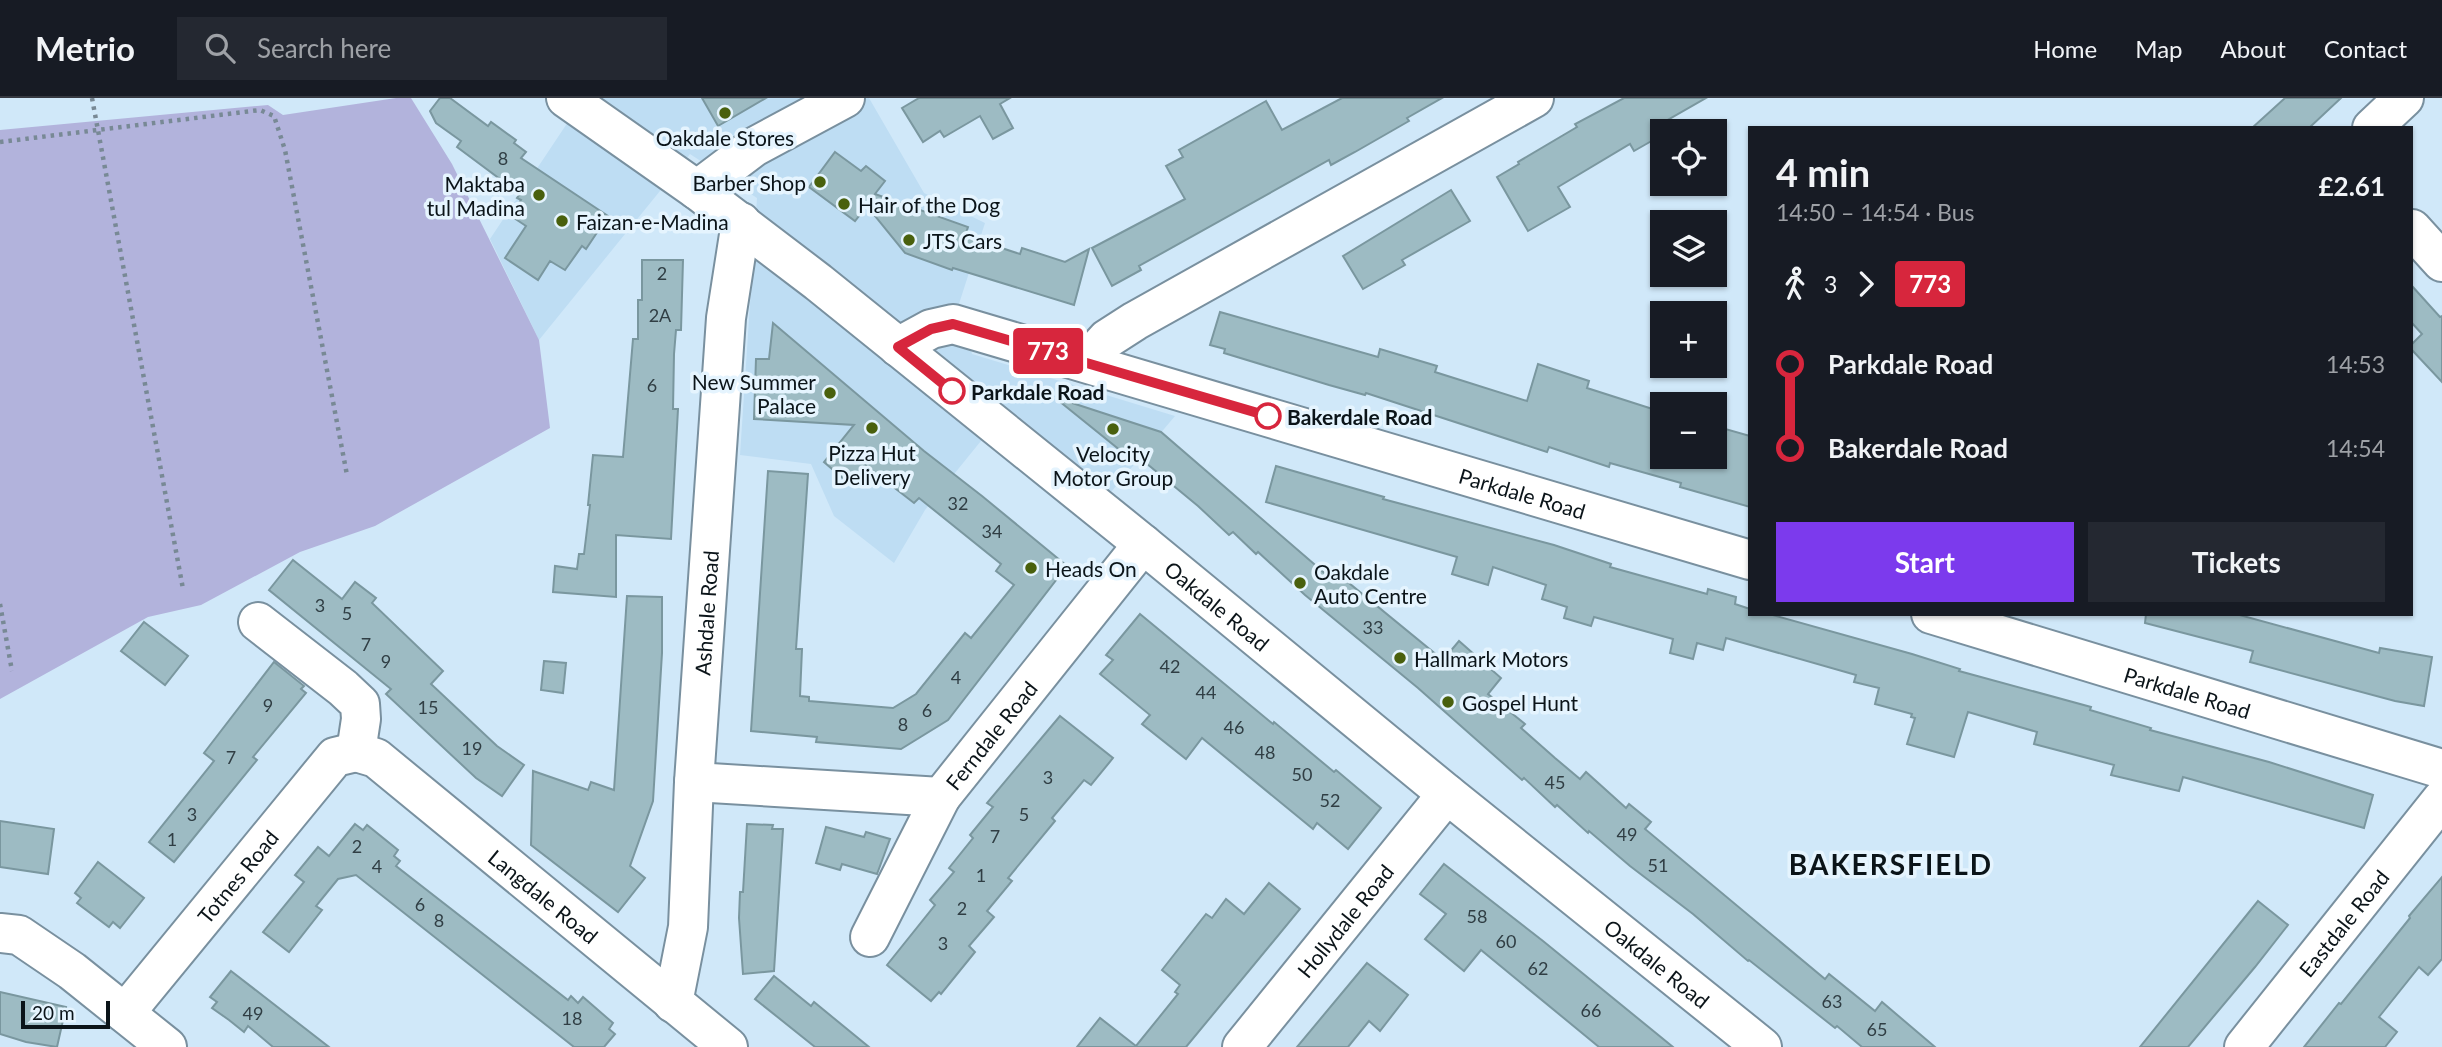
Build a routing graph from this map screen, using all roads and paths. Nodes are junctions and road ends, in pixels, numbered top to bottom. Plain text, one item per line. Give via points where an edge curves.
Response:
1 (92, 98) edge
2 (566, 98) edge
3 (845, 98) edge
4 (1534, 98) edge
5 (2404, 98) edge
6 (2374, 126) edge
7 (96, 129) junction
8 (0, 142) edge
9 (697, 190) junction
10 (741, 222) junction
11 (2413, 230) edge
12 (2442, 262) edge
13 (898, 347) junction
14 (1086, 362) junction
15 (347, 475) dead end
16 (1143, 544) junction
17 (1748, 559) edge
18 (183, 589) dead end
19 (0, 604) edge
20 (1938, 616) edge
21 (258, 622) dead end
22 (12, 671) dead end
23 (356, 751) junction
24 (2442, 769) edge
25 (694, 782) junction
26 (1447, 794) junction
27 (941, 797) junction
28 (2442, 799) edge
29 (0, 933) edge
30 (870, 937) dead end
31 (125, 1013) junction
32 (696, 1031) edge
33 (1753, 1044) edge
34 (167, 1047) edge
35 (1242, 1047) edge
36 (2244, 1047) edge

1 - 7 path
2 - 9 street, Oakdale Road
3 - 9 street via 754,147
4 - 14 street via 1135,321
5 - 6 street
7 - 8 path
7 - 15 path via 260,110 274,116 285,150
7 - 18 path
9 - 10 street, Oakdale Road
10 - 13 street, Oakdale Road
10 - 25 street, Ashdale Road via 726,318
11 - 12 street
13 - 14 street, Parkdale Road via 931,329 953,324
13 - 16 street, Oakdale Road
14 - 17 street, Parkdale Road
16 - 26 street, Oakdale Road
16 - 27 street, Ferndale Road
19 - 22 path
20 - 24 street, Parkdale Road
21 - 23 street via 360,704
23 - 31 street, Totnes Road via 335,757
23 - 32 street, Langdale Road via 376,758
25 - 27 street, Ferndale Road
25 - 32 street, Ashdale Road via 688,927
26 - 33 street, Oakdale Road
26 - 35 street, Hollydale Road
27 - 30 street
28 - 36 street, Eastdale Road
29 - 31 street via 19,934
31 - 34 street

